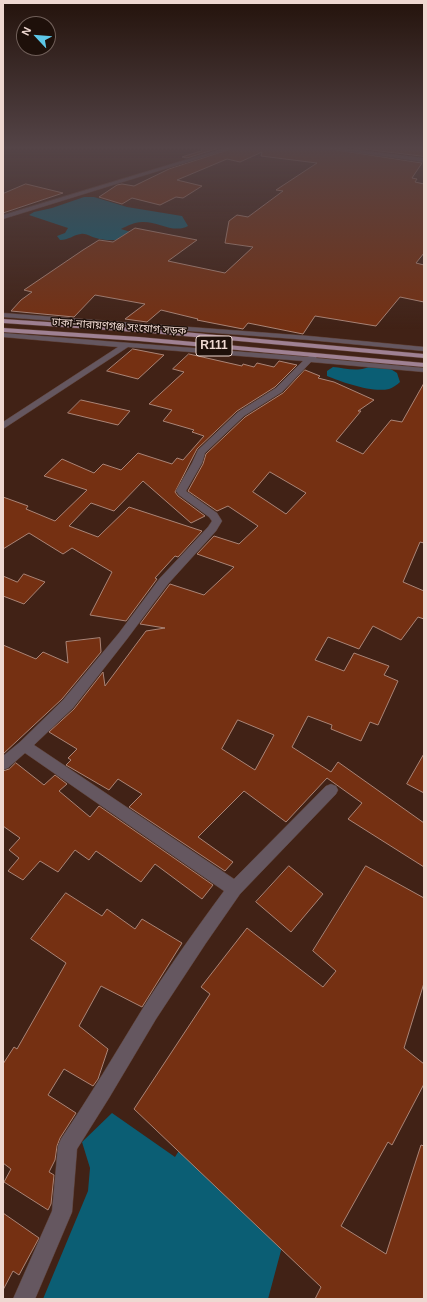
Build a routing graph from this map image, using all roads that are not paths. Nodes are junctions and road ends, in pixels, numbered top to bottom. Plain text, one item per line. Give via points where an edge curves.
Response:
1 (33, 208) edge
2 (3, 217) edge
3 (3, 315) edge
4 (3, 321) edge
5 (3, 330) edge
6 (3, 335) edge
7 (126, 345) junction
8 (424, 349) edge
9 (424, 356) edge
10 (311, 358) junction
11 (424, 365) edge
12 (424, 370) edge
13 (3, 426) edge
14 (25, 746) junction
15 (3, 764) edge
16 (331, 790) dead end
17 (235, 889) junction
18 (24, 1299) edge

1 - 2 street
3 - 8 street
4 - 9 main road, ঢাকা-নারায়ণগঞ্জ সংযোগ সড়ক / R111 via 151,331
5 - 10 main road, ঢাকা-নারায়ণগঞ্জ সংযোগ সড়ক / R111 via 139,339
6 - 7 street
7 - 10 street
7 - 13 street
10 - 11 main road, ঢাকা-নারায়ণগঞ্জ সংযোগ সড়ক / R111
10 - 12 street
10 - 14 street via 279,390 241,414 201,452 181,491 213,515 217,521 164,581 68,704
14 - 15 street
14 - 17 street
16 - 17 street
17 - 18 street via 150,1013 68,1146 62,1212

